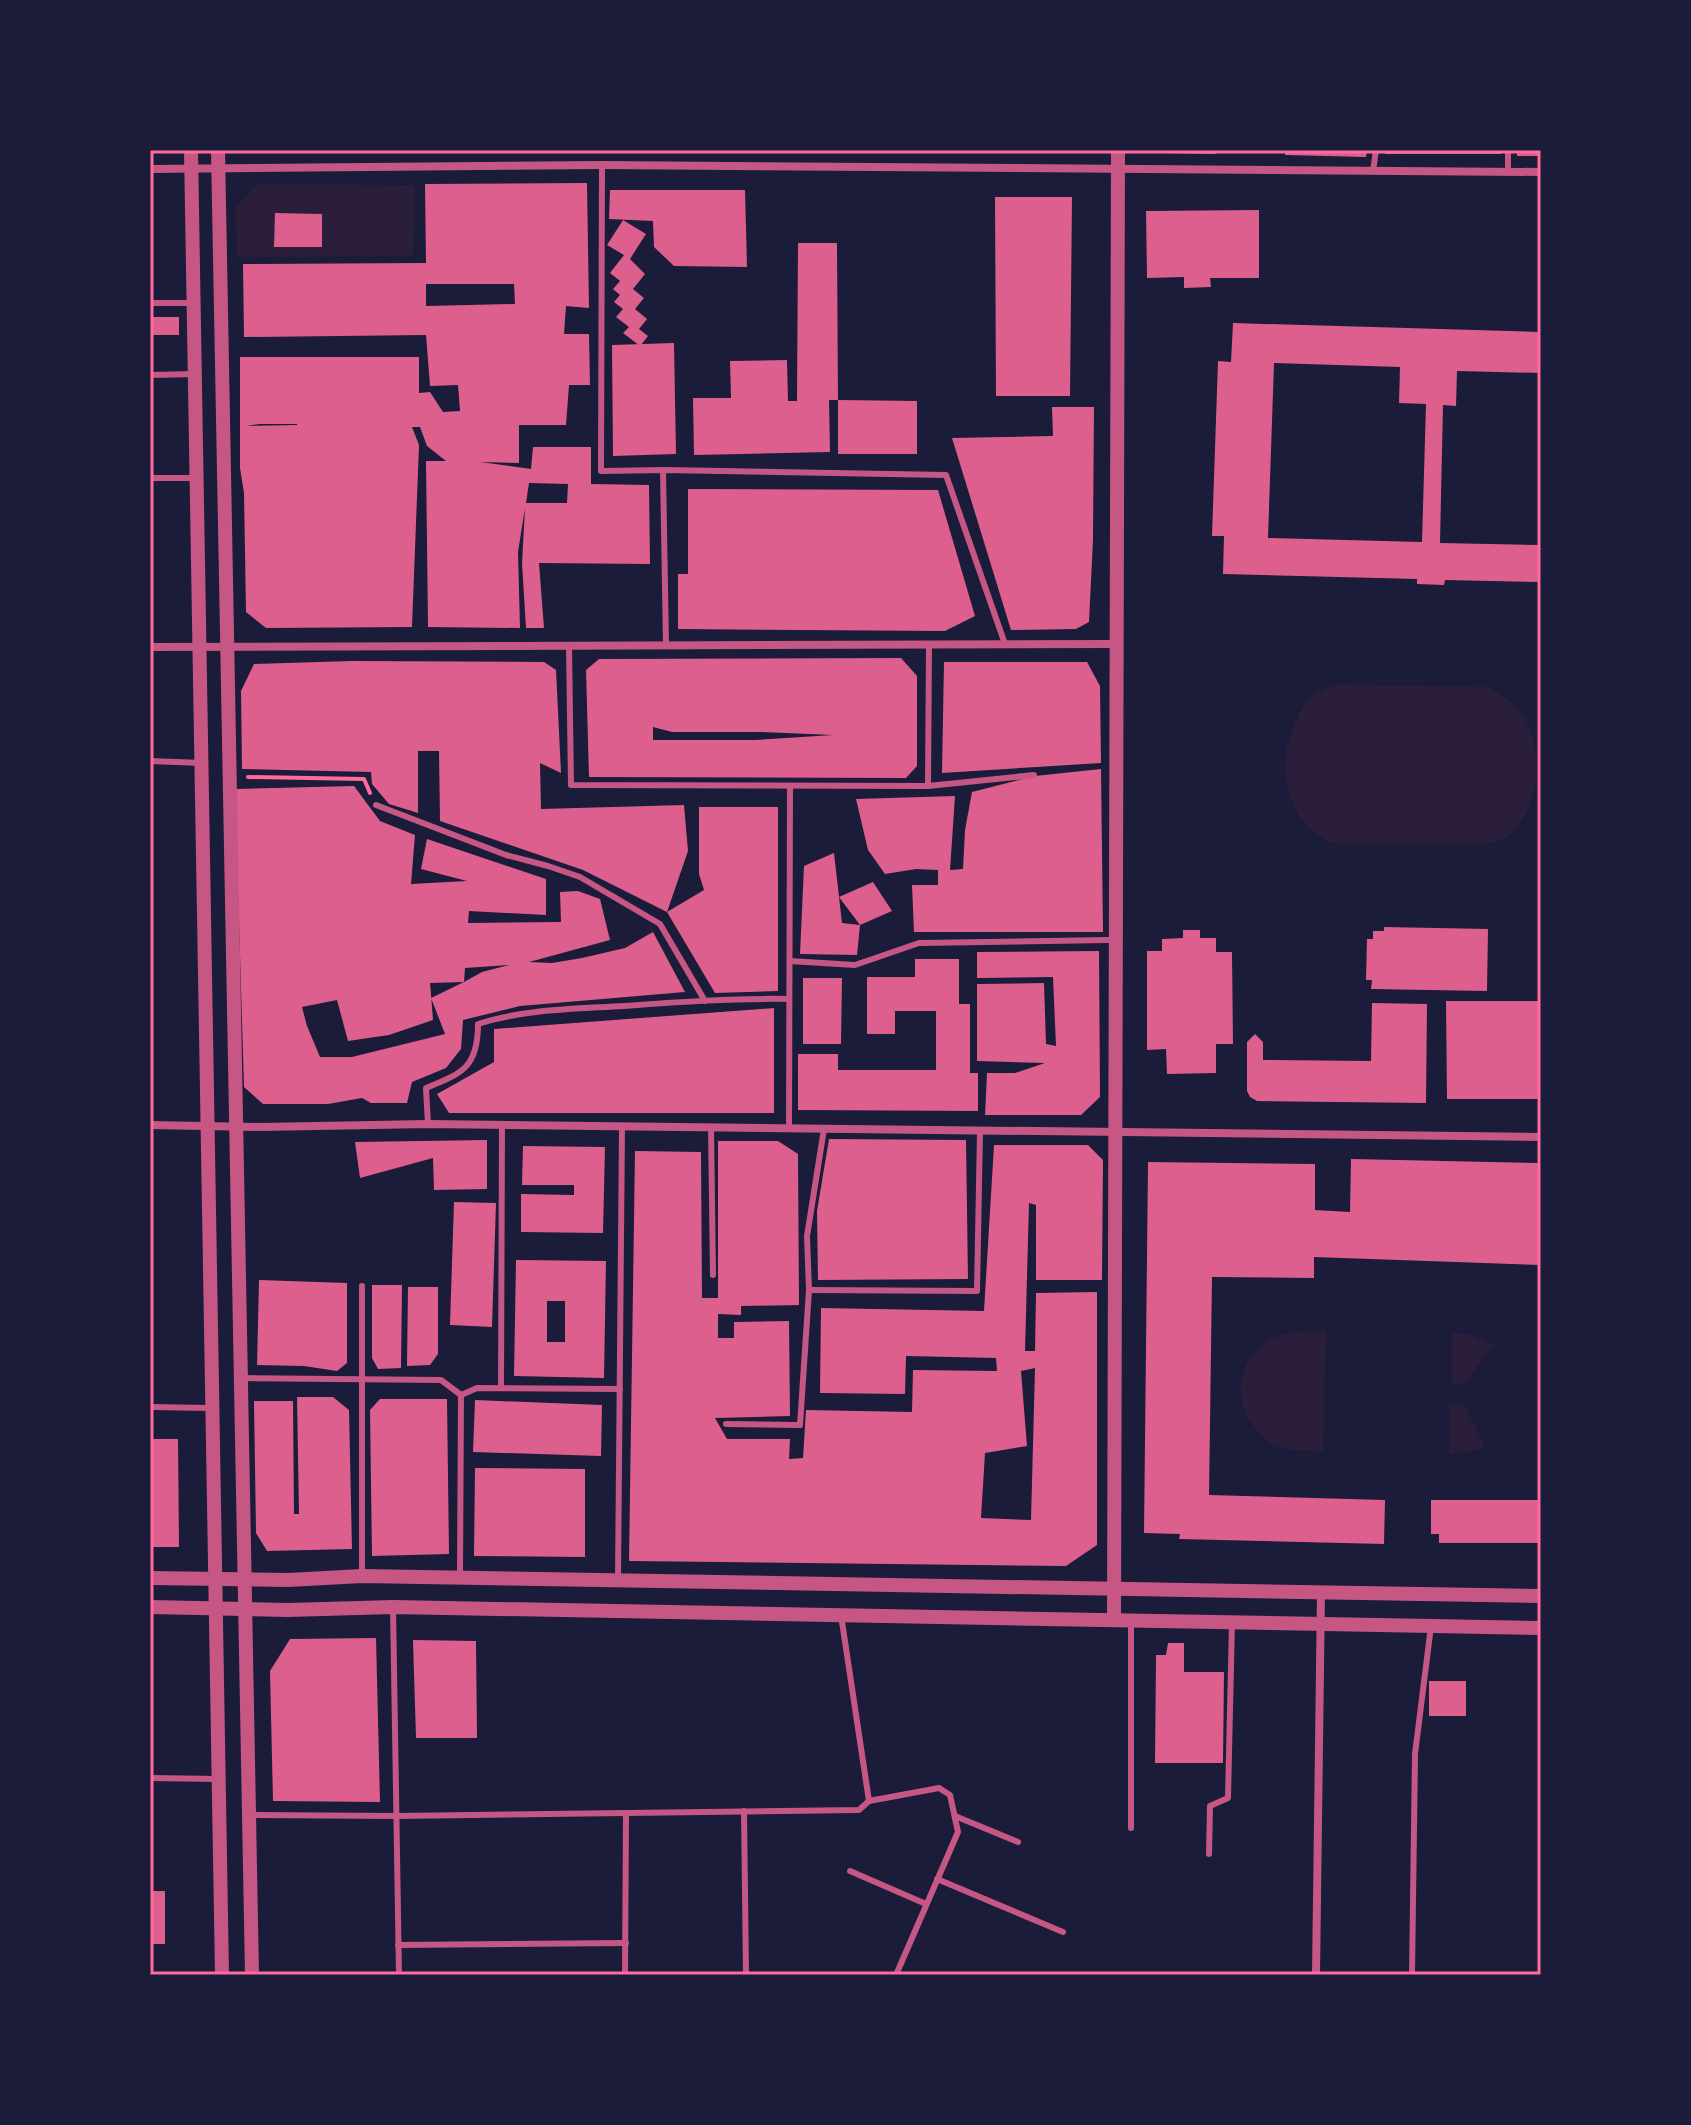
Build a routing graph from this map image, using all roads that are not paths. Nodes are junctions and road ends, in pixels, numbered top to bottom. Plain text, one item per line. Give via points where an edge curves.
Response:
1 (191, 150) edge
2 (218, 150) edge
3 (1118, 150) edge
4 (1376, 150) edge
5 (1508, 150) edge
6 (602, 165) junction
7 (218, 167) junction
8 (191, 168) junction
9 (150, 169) edge
10 (1117, 169) junction
11 (1373, 171) junction
12 (1508, 172) junction
13 (1541, 172) edge
14 (150, 303) edge
15 (194, 303) junction
16 (195, 374) junction
17 (150, 375) edge
18 (663, 470) junction
19 (150, 478) edge
20 (197, 478) junction
21 (1005, 644) junction
22 (1116, 644) junction
23 (666, 645) junction
24 (929, 645) junction
25 (199, 646) junction
26 (227, 646) junction
27 (569, 646) junction
28 (150, 647) edge
29 (150, 761) edge
30 (202, 763) junction
31 (1034, 775) dead end
32 (928, 786) junction
33 (790, 787) junction
34 (376, 805) road end
35 (1108, 940) dead end
36 (790, 961) junction
37 (789, 999) junction
38 (705, 1001) junction
39 (428, 1124) junction
40 (502, 1124) junction
41 (150, 1125) edge
42 (622, 1126) junction
43 (208, 1127) junction
44 (236, 1127) junction
45 (711, 1127) junction
46 (789, 1129) junction
47 (824, 1129) junction
48 (980, 1131) junction
49 (1115, 1133) junction
50 (1541, 1137) edge
51 (713, 1275) dead end
52 (362, 1286) dead end
53 (809, 1290) junction
54 (241, 1378) junction
55 (363, 1379) junction
56 (501, 1388) junction
57 (620, 1389) junction
58 (461, 1395) junction
59 (150, 1407) edge
60 (213, 1408) junction
61 (726, 1424) dead end
62 (362, 1576) junction
63 (150, 1578) edge
64 (460, 1578) junction
65 (216, 1579) junction
66 (244, 1580) junction
67 (618, 1581) junction
68 (1115, 1589) junction
69 (1321, 1592) junction
70 (1541, 1596) edge
71 (150, 1607) edge
72 (393, 1607) junction
73 (216, 1608) junction
74 (245, 1609) junction
75 (841, 1615) junction
76 (1114, 1620) junction
77 (1131, 1620) junction
78 (1232, 1622) junction
79 (1321, 1624) junction
80 (1431, 1626) junction
81 (1541, 1628) edge
82 (150, 1778) edge
83 (219, 1779) junction
84 (869, 1801) junction
85 (744, 1811) junction
86 (626, 1813) junction
87 (249, 1815) junction
88 (396, 1816) junction
89 (955, 1816) junction
90 (1131, 1828) dead end
91 (1018, 1842) dead end
92 (1209, 1854) dead end
93 (850, 1871) dead end
94 (937, 1879) junction
95 (926, 1904) junction
96 (1063, 1932) dead end
97 (626, 1943) junction
98 (398, 1945) junction
99 (222, 1975) edge
100 (252, 1975) edge
101 (399, 1975) edge
102 (625, 1975) edge
103 (746, 1975) edge
104 (896, 1975) edge
105 (1316, 1975) edge
106 (1412, 1975) edge

1 - 8 street
2 - 7 street
3 - 10 street
4 - 11 lane
5 - 12 lane
6 - 7 street
6 - 10 street
6 - 18 lane via 601,471
7 - 8 street
7 - 26 street
8 - 9 street
8 - 15 street
10 - 11 street
10 - 22 street
11 - 12 street
12 - 13 street
14 - 15 lane
15 - 16 street
16 - 17 lane
16 - 20 street
18 - 21 lane via 946,475
18 - 23 lane
19 - 20 lane
20 - 25 street
21 - 22 street
21 - 24 street
22 - 49 street
23 - 24 street
23 - 27 street
24 - 32 lane
25 - 26 street
25 - 28 street
25 - 30 street
26 - 27 street
26 - 44 street
27 - 33 lane via 571,785
29 - 30 lane
30 - 43 street
31 - 32 lane
32 - 33 lane
33 - 36 lane
34 - 38 lane via 580,877 660,924
35 - 36 lane via 919,943 855,965
36 - 37 lane
37 - 38 lane
37 - 46 lane
38 - 39 lane via 560,1010 478,1024 478,1048 470,1062 455,1076 426,1088
39 - 40 street
39 - 44 street
40 - 42 street
40 - 56 lane
41 - 43 street
42 - 45 street
42 - 57 lane
43 - 44 street
43 - 60 street
44 - 54 street
45 - 46 street
45 - 51 lane
46 - 47 street
47 - 48 street
47 - 53 lane via 807,1236
48 - 49 street
48 - 53 lane via 977,1291
49 - 50 street
49 - 68 street
52 - 55 lane
53 - 61 lane via 800,1425
54 - 55 lane
54 - 66 street
55 - 58 lane via 441,1380
55 - 62 lane
56 - 57 lane
56 - 58 lane via 477,1388
57 - 67 lane
58 - 64 lane
59 - 60 lane
60 - 65 street
62 - 64 street
62 - 66 street
63 - 65 street
64 - 67 street
65 - 66 street
65 - 73 street
66 - 74 street
67 - 68 street
68 - 69 street
68 - 76 street
69 - 70 street
69 - 79 street
71 - 73 street
72 - 74 street
72 - 75 street
72 - 88 lane
73 - 74 street
73 - 83 street
74 - 87 street
75 - 76 street
75 - 84 lane
76 - 77 street
77 - 78 street
77 - 90 lane
78 - 79 street
78 - 92 lane via 1228,1798 1210,1806
79 - 80 street
79 - 105 street
80 - 81 street
80 - 106 lane via 1415,1754
82 - 83 lane
83 - 99 street
84 - 85 lane via 859,1810
84 - 89 lane via 939,1788 950,1795
85 - 86 lane
85 - 103 lane
86 - 88 lane
86 - 97 lane
87 - 88 lane
87 - 100 street
88 - 98 lane
89 - 91 lane
89 - 94 lane via 958,1832
93 - 95 lane
94 - 95 lane
94 - 96 lane
95 - 104 lane
97 - 98 lane
97 - 102 lane
98 - 101 lane

